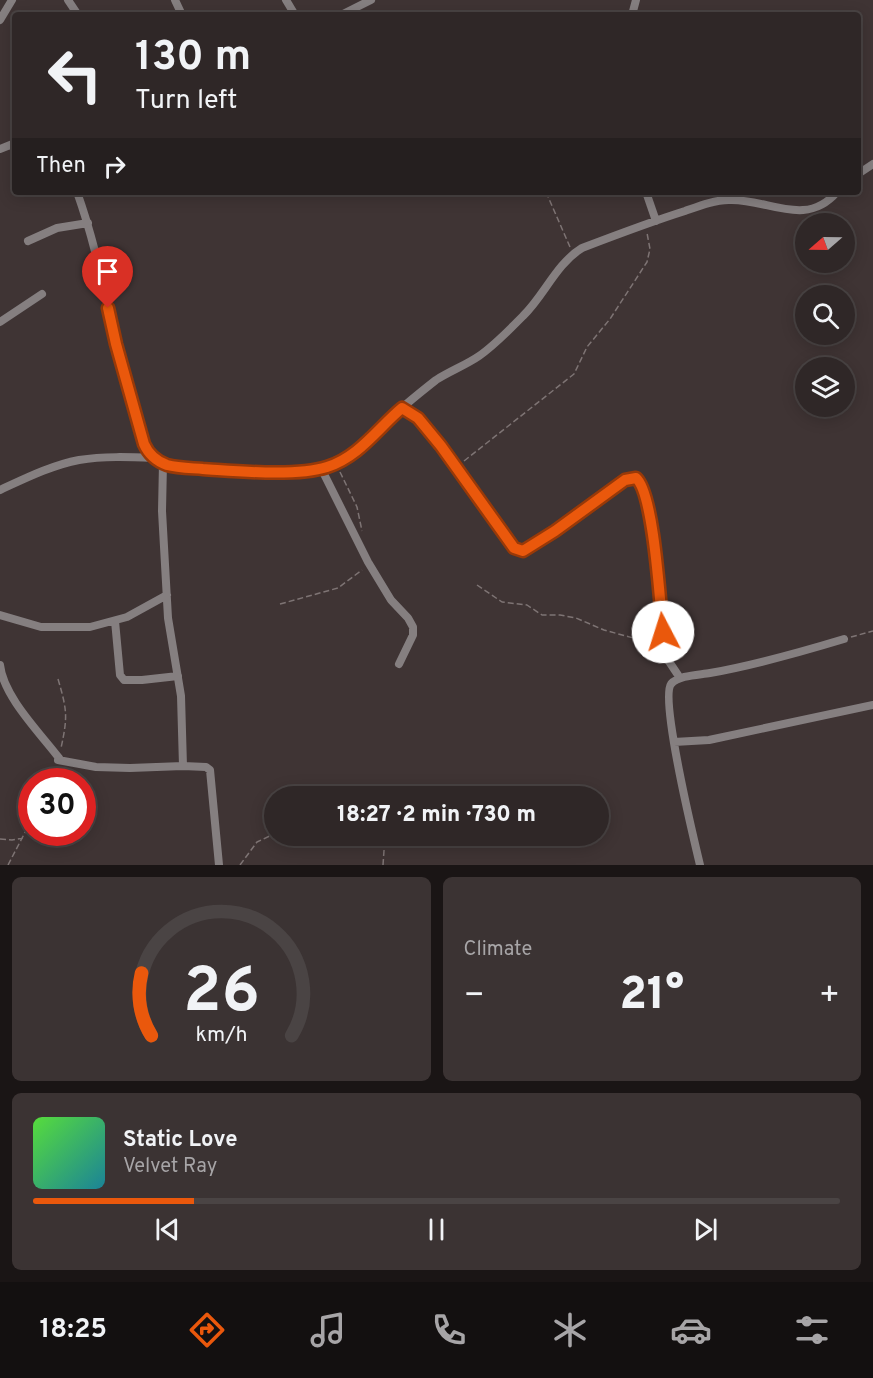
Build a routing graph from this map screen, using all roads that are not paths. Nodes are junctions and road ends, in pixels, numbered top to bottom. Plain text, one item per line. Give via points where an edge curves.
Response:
1 (12, 0) edge
2 (371, 0) edge
3 (347, 12) edge
4 (0, 20) edge
5 (12, 144) edge
6 (0, 149) edge
7 (79, 195) edge
8 (647, 195) edge
9 (833, 195) edge
10 (656, 221) junction
11 (88, 222) junction
12 (28, 241) dead end
13 (42, 294) dead end
14 (0, 322) edge
15 (419, 395) junction
16 (402, 408) junction
17 (416, 416) junction
18 (154, 458) junction
19 (163, 463) junction
20 (321, 468) junction
21 (0, 490) edge
22 (167, 596) junction
23 (0, 615) edge
24 (115, 621) junction
25 (844, 639) road end
26 (399, 664) dead end
27 (0, 665) edge
28 (178, 676) junction
29 (680, 678) junction
30 (873, 705) edge
31 (674, 742) junction
32 (183, 766) junction
33 (219, 865) edge
34 (700, 865) edge

1 - 4 street
2 - 3 street
5 - 6 street
7 - 11 street
8 - 10 street
9 - 10 street via 819,206 800,211 729,200
10 - 15 street via 572,254 532,307 504,336
11 - 12 street via 57,228
11 - 18 street via 122,367 144,444
13 - 14 street
15 - 16 street
15 - 17 street
16 - 17 street
16 - 20 street via 364,446
17 - 29 street via 519,551 538,542 625,480 636,478 641,482 655,550 664,647
18 - 19 street
18 - 21 street via 77,460
19 - 20 street via 240,471
19 - 22 street
20 - 26 street via 368,562 413,627
22 - 24 street
22 - 28 street
23 - 24 street via 41,627 90,627
24 - 28 street via 120,675 124,680
25 - 29 street
27 - 32 street via 11,695 58,759 96,767
28 - 32 street
29 - 31 street via 668,692
30 - 31 street via 709,740
31 - 34 street
32 - 33 street via 210,770

